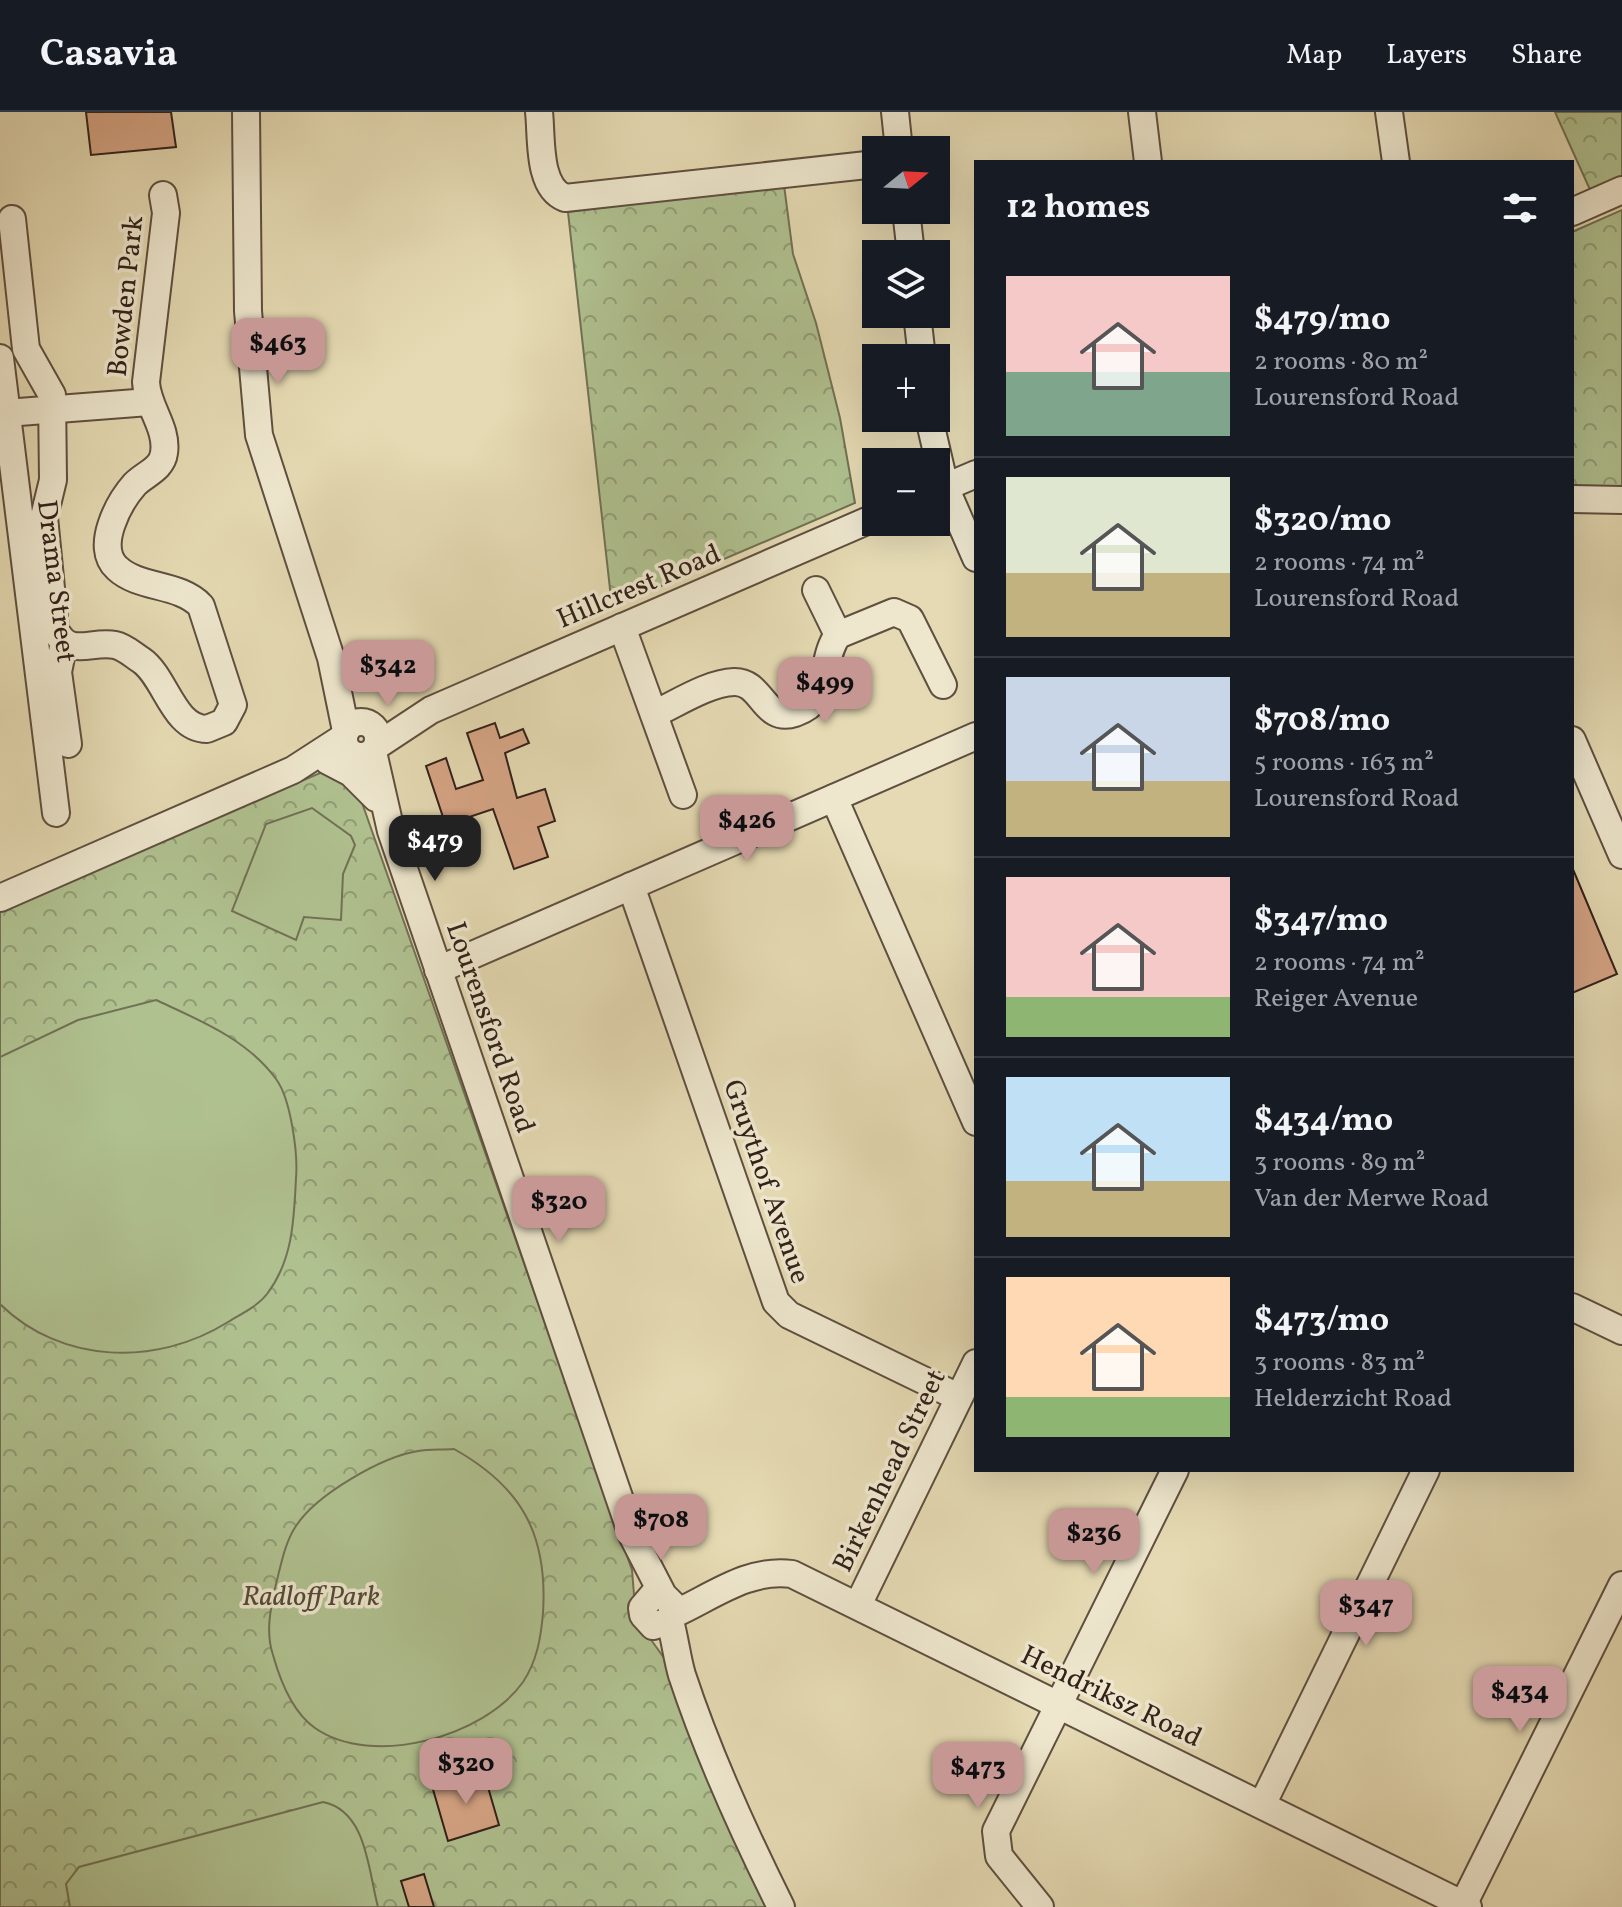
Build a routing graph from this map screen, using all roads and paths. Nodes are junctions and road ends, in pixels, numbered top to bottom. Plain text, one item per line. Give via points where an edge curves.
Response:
1 (246, 112) edge
2 (539, 112) edge
3 (895, 112) edge
4 (1142, 112) edge
5 (1389, 112) edge
6 (898, 136) edge
7 (1148, 160) edge
8 (1396, 160) edge
9 (862, 166) edge
10 (1622, 190) edge
11 (163, 195) dead end
12 (1574, 211) edge
13 (12, 219) dead end
14 (0, 358) edge
15 (149, 402) junction
16 (51, 410) junction
17 (6, 413) junction
18 (6, 474) edge
19 (974, 475) edge
20 (950, 485) edge
21 (1574, 499) edge
22 (1622, 500) edge
23 (950, 508) edge
24 (862, 523) edge
25 (974, 554) edge
26 (816, 590) dead end
27 (622, 627) junction
28 (838, 635) junction
29 (64, 642) junction
30 (331, 658) junction
31 (943, 685) dead end
32 (654, 714) junction
33 (974, 737) edge
34 (360, 740) junction
35 (68, 744) dead end
36 (1574, 745) edge
37 (683, 795) dead end
38 (834, 798) junction
39 (381, 805) junction
40 (56, 813) dead end
41 (1622, 855) edge
42 (631, 886) junction
43 (4, 892) edge
44 (438, 970) junction
45 (974, 1117) edge
46 (1574, 1308) edge
47 (1622, 1331) edge
48 (974, 1367) edge
49 (958, 1397) junction
50 (1174, 1472) edge
51 (1425, 1472) edge
52 (1622, 1585) edge
53 (858, 1605) junction
54 (662, 1609) junction
55 (1059, 1704) junction
56 (1262, 1805) junction
57 (1464, 1906) edge
58 (781, 1907) edge
59 (1040, 1907) edge

1 - 30 street, Lourensford Road via 248,311 259,435
2 - 9 street via 546,177 555,193 571,199
3 - 6 street
4 - 7 street
5 - 8 street
10 - 12 street
11 - 15 street, Bowden Park via 166,213 146,382
13 - 16 street via 24,342 49,386
14 - 17 street, Drama Street
15 - 16 street, Bowden Park
15 - 29 street, Bowden Park via 161,429 164,457 136,483 113,518 110,558 123,573 201,606 233,698 232,712 224,722 196,728 155,672 125,649 108,644 78,648
16 - 17 street, Bowden Park
16 - 29 street via 53,480 44,517 55,629
17 - 18 street, Drama Street
18 - 40 street, Drama Street
19 - 20 street
21 - 22 street
23 - 25 street
24 - 27 street, Hillcrest Road
26 - 28 street
27 - 32 street
27 - 34 street, Hillcrest Road
28 - 31 street via 882,615 903,614 919,632
28 - 32 street via 817,698 802,710 786,716 771,712 738,682
29 - 35 street via 58,672
30 - 34 street, Lourensford Road
30 - 34 street, Lourensford Road via 348,692 372,710
32 - 37 street
33 - 38 street
34 - 39 street, Lourensford Road via 385,794
34 - 39 street via 351,773
34 - 43 street, Hillcrest Road
36 - 41 street
38 - 42 street
38 - 45 street
39 - 44 street, Lourensford Road
42 - 44 street
42 - 49 street, Gruythof Avenue via 776,1302 789,1315
44 - 54 street, Lourensford Road
46 - 47 street
48 - 49 street, Birkenhead Street
49 - 53 street, Birkenhead Street
50 - 55 street
51 - 56 street
52 - 57 street
53 - 54 street, Hendriksz Road via 778,1572
53 - 55 street, Hendriksz Road
54 - 58 street, Lourensford Road via 681,1673
55 - 56 street, Hendriksz Road
55 - 59 street via 995,1839 1003,1863
56 - 57 street, Hendriksz Road

